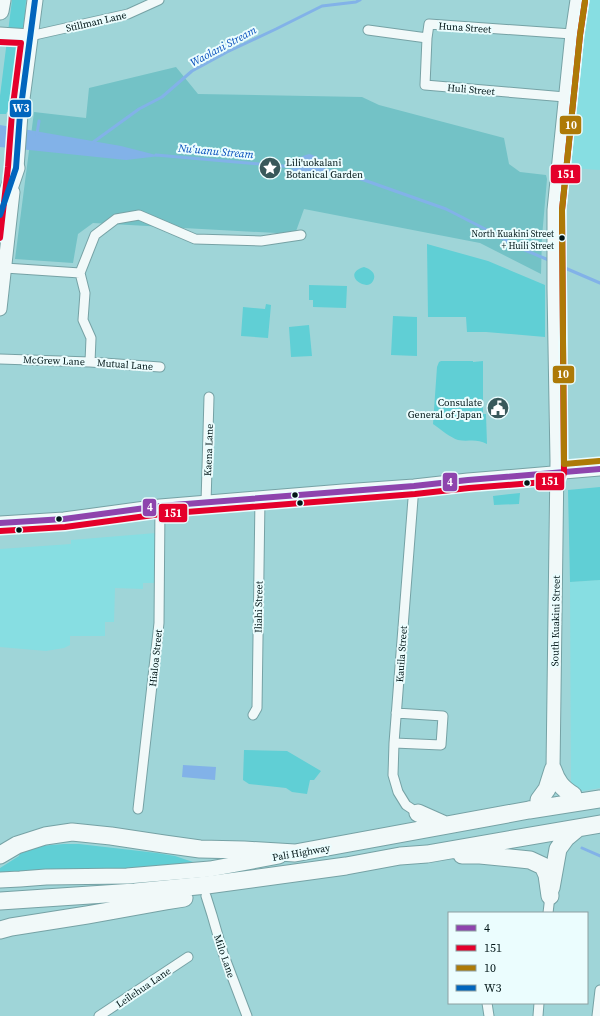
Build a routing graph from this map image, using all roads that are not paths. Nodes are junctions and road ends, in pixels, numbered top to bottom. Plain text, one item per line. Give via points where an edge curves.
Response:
1 (2, 0) edge
2 (35, 0) edge
3 (159, 0) edge
4 (577, 0) edge
5 (0, 11) edge
6 (368, 30) dead end
7 (572, 34) junction
8 (5, 35) edge
9 (30, 36) junction
10 (427, 38) junction
11 (565, 97) junction
12 (16, 165) junction
13 (0, 215) edge
14 (301, 235) dead end
15 (5, 268) junction
16 (80, 273) junction
17 (0, 309) edge
18 (0, 359) edge
19 (90, 362) junction
20 (160, 367) dead end
21 (209, 397) dead end
22 (600, 469) edge
23 (556, 473) junction
24 (414, 486) junction
25 (260, 498) junction
26 (206, 503) junction
27 (160, 506) junction
28 (0, 523) edge
29 (396, 713) junction
30 (253, 715) dead end
31 (394, 742) junction
32 (553, 770) junction
33 (600, 791) edge
34 (573, 795) junction
35 (600, 799) edge
36 (539, 800) junction
37 (138, 809) dead end
38 (418, 813) joint
39 (471, 820) junction
40 (600, 824) edge
41 (445, 825) junction
42 (578, 828) junction
43 (295, 853) junction
44 (427, 854) junction
45 (0, 855) edge
46 (319, 869) junction
47 (0, 876) edge
48 (20, 879) junction
49 (0, 880) edge
50 (206, 896) junction
51 (550, 896) junction
52 (0, 901) edge
53 (548, 912) edge
54 (0, 930) edge
55 (188, 957) dead end
56 (600, 990) edge
57 (488, 1004) edge
58 (539, 1004) edge
59 (99, 1016) edge
60 (247, 1016) edge
61 (489, 1016) edge
62 (538, 1016) edge
63 (597, 1016) edge

1 - 5 highway
2 - 9 main road
3 - 9 street, Stillman Lane via 128,14
4 - 7 street, South Kuakini Street
6 - 10 street, Huna Street
7 - 10 street, Huna Street via 429,24
7 - 11 street, South Kuakini Street
8 - 9 street
9 - 12 main road
10 - 11 street, Huli Street via 425,86
11 - 23 street, South Kuakini Street via 554,210
12 - 13 highway
12 - 15 street
14 - 16 street via 261,241 195,238 139,215 116,219 95,235
15 - 16 street
15 - 17 street
16 - 19 street, McGrew Lane via 84,293 83,320 91,338
18 - 19 street, McGrew Lane
19 - 20 street, Mutual Lane
21 - 26 street, Kaena Lane
22 - 23 street
23 - 24 street
23 - 32 street, South Kuakini Street
24 - 25 street
24 - 29 street, Kauila Street
25 - 26 street
25 - 30 street, Iliahi Street via 257,708
26 - 27 street
27 - 28 street via 64,519
27 - 37 street, Hialoa Street via 159,623
29 - 31 street, Kauila Street
29 - 31 street via 443,716 441,745
31 - 38 street, Kauila Street via 393,775 398,792 406,805
32 - 34 highway via 559,783
32 - 36 highway via 547,789
33 - 34 highway
34 - 36 highway
35 - 39 highway, Pali Highway
36 - 39 highway via 476,811
38 - 41 highway
39 - 41 highway, Pali Highway
40 - 42 highway, Pali Highway
41 - 43 highway, Pali Highway
42 - 44 highway, Pali Highway
42 - 51 highway via 558,848
43 - 45 highway via 200,849 72,832 45,836 17,845
43 - 48 main road, Pali Highway via 210,869 127,876
44 - 46 highway, Pali Highway
44 - 51 highway via 480,855 530,860 543,866
46 - 50 highway
46 - 52 highway, Pali Highway via 142,892
47 - 48 main road
48 - 49 main road, Pali Highway
50 - 54 highway via 166,900
50 - 60 street, Milo Lane via 223,953
51 - 53 street
55 - 59 street, Leilehua Lane
56 - 63 street
57 - 61 street
58 - 62 street

